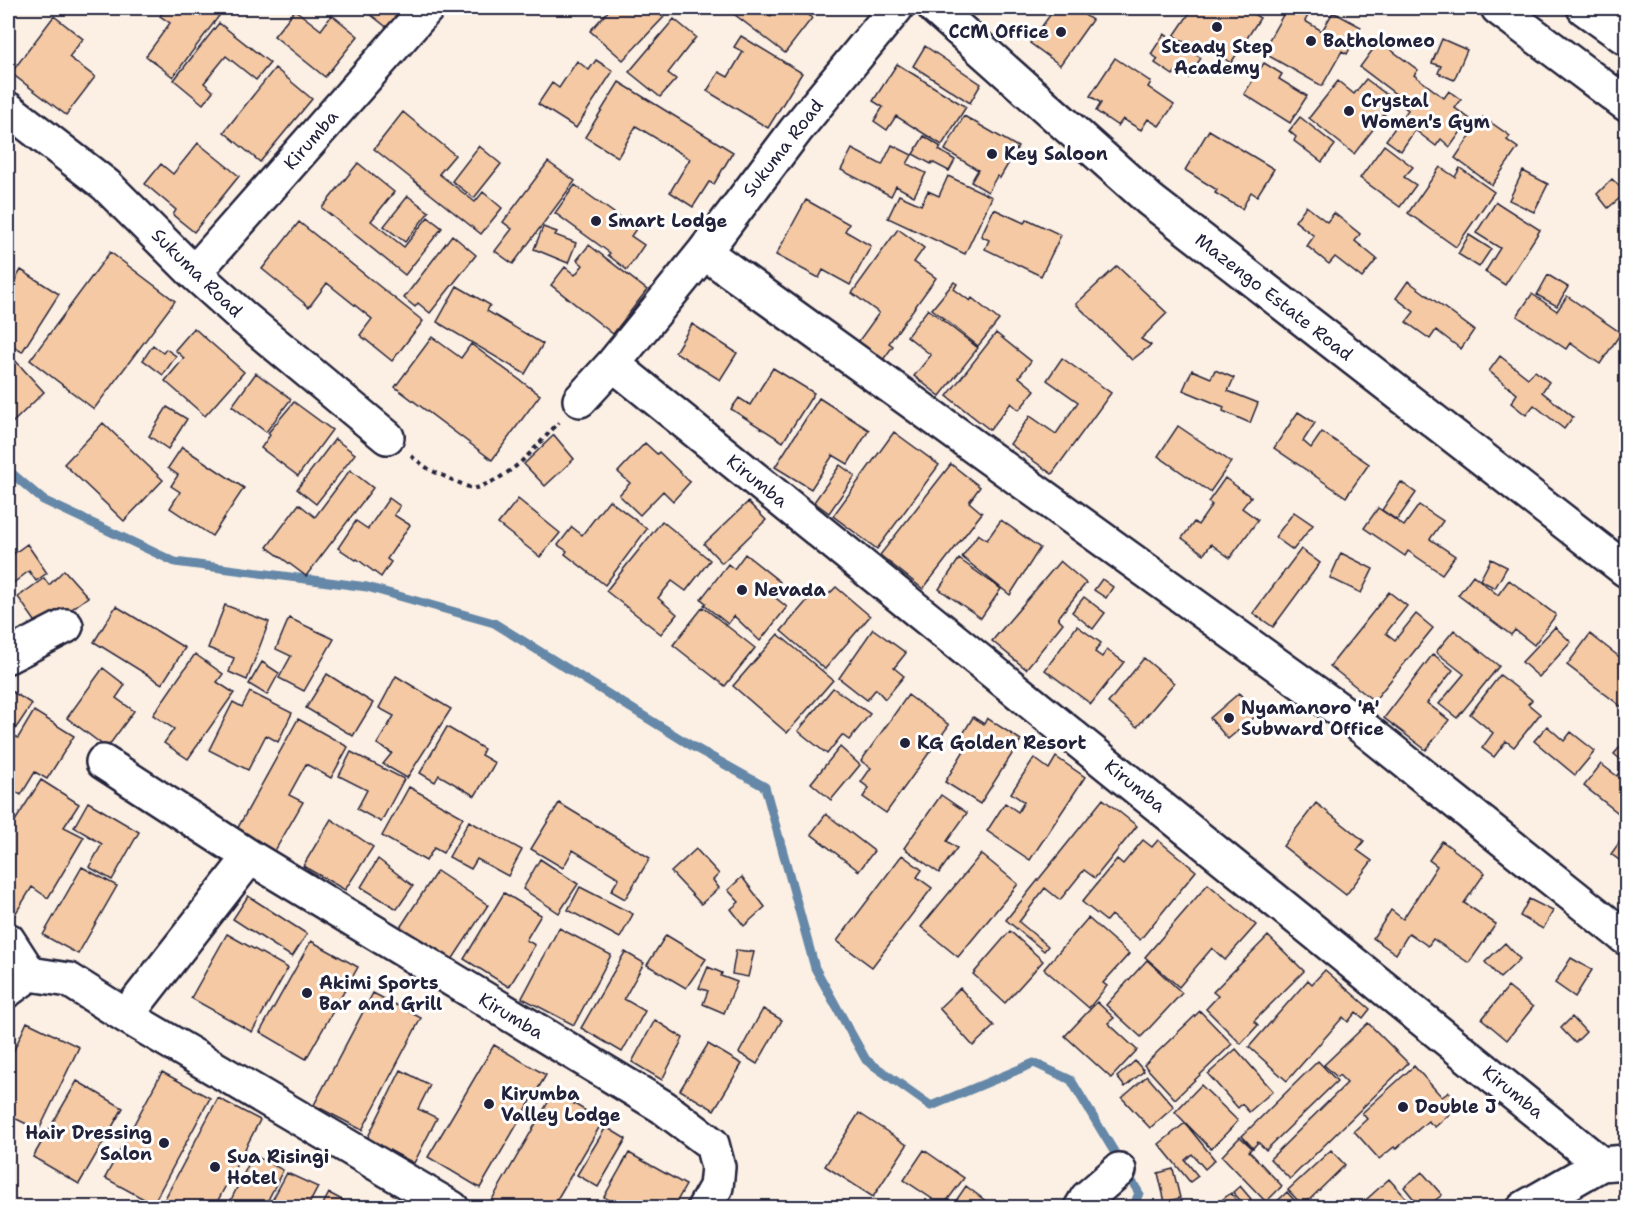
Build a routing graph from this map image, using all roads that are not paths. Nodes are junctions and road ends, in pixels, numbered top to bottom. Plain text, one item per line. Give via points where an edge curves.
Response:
1 (427, 8) edge
2 (896, 8) edge
3 (935, 8) edge
4 (1498, 8) edge
5 (1584, 8) edge
6 (1626, 38) edge
7 (1626, 104) edge
8 (8, 109) edge
9 (704, 252) junction
10 (195, 273) junction
11 (613, 364) junction
12 (580, 400) road end
13 (387, 437) road end
14 (1626, 570) edge
15 (66, 626) dead end
16 (8, 656) edge
17 (103, 762) dead end
18 (250, 857) junction
19 (1626, 938) edge
20 (8, 940) edge
21 (19, 982) edge
22 (126, 1016) junction
23 (1614, 1163) edge
24 (1119, 1170) dead end
25 (452, 1208) edge
26 (704, 1208) edge
27 (1081, 1208) edge
28 (1524, 1208) edge

1 - 10 street, Kirumba
2 - 9 street, Sukuma Road via 796,130
3 - 14 street, Mazengo Estate Road via 1150,200
4 - 7 street
5 - 6 street
8 - 10 street, Sukuma Road via 106,185
9 - 11 street, Sukuma Road
9 - 19 street via 1352,719
10 - 13 street, Sukuma Road
11 - 12 street, Sukuma Road
11 - 23 street, Kirumba
15 - 16 street
17 - 18 street, Kirumba
18 - 22 street
18 - 26 street, Kirumba via 663,1107 712,1144 718,1167 716,1187
20 - 21 street
21 - 22 street via 69,980
22 - 25 street
23 - 28 street, Kirumba
24 - 27 street

